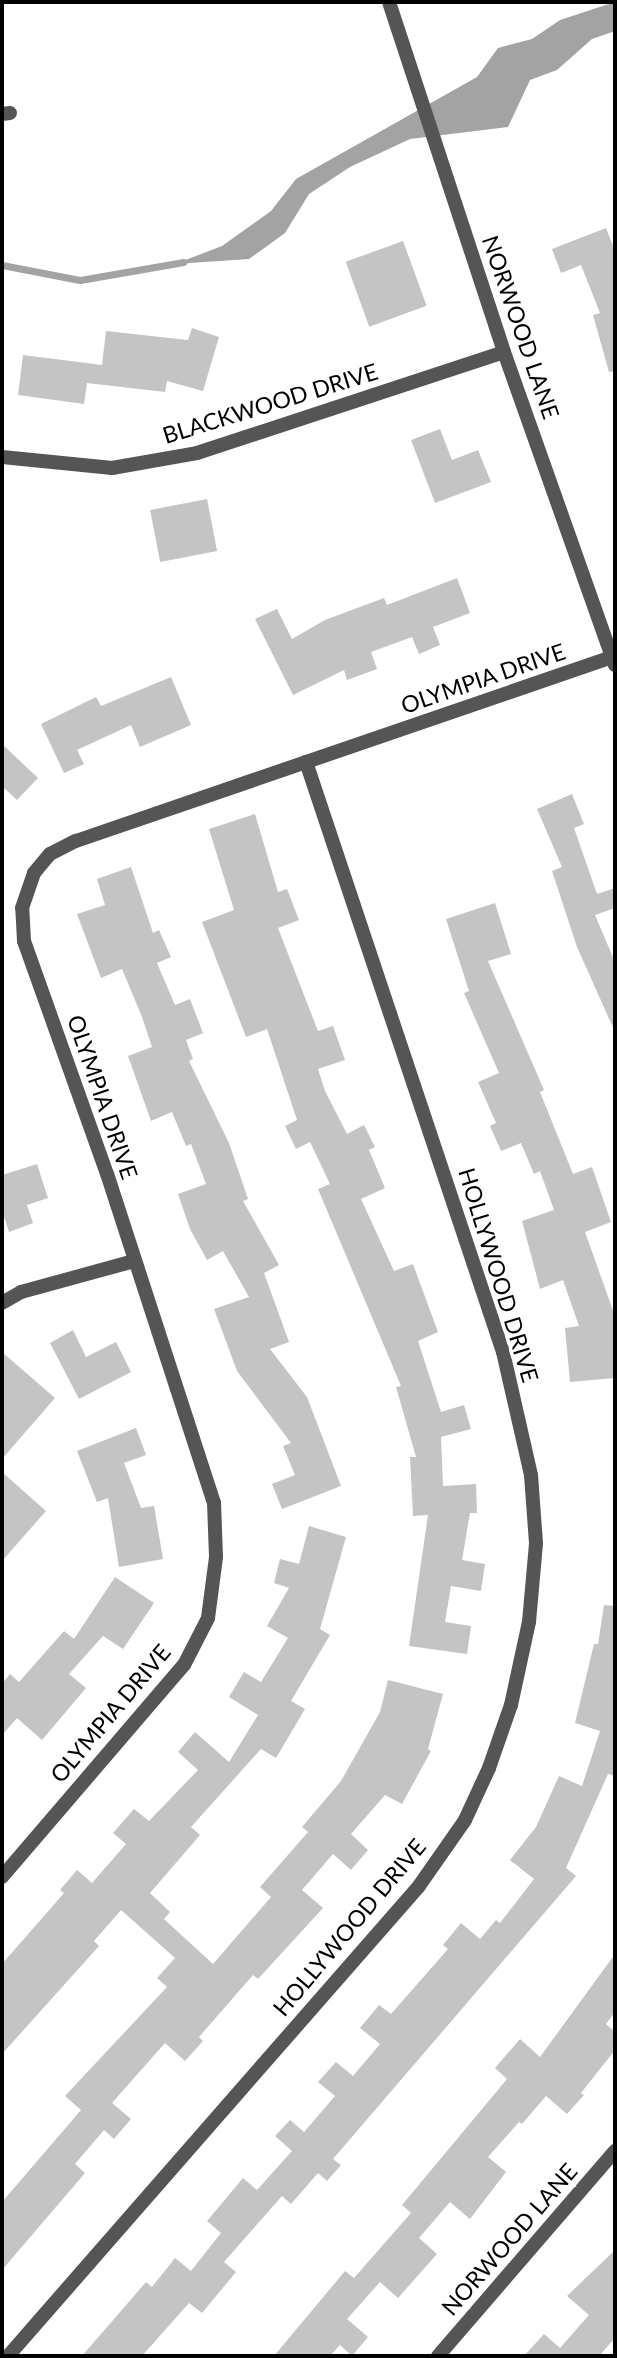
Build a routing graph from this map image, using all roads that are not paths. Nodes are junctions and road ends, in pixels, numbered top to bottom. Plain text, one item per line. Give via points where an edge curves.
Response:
1 (389, 2) edge
2 (504, 352) junction
3 (2, 457) edge
4 (614, 660) edge
5 (306, 762) junction
6 (134, 1261) junction
7 (2, 1303) edge
8 (2, 1877) edge
9 (615, 2151) edge
10 (8, 2356) edge
11 (438, 2356) edge

1 - 2 street, NORWOOD LANE
2 - 3 street, BLACKWOOD DRIVE via 197,453 112,468
2 - 4 street, NORWOOD LANE
4 - 5 street, OLYMPIA DRIVE
5 - 6 street, OLYMPIA DRIVE via 76,841 50,854 34,873 22,908 24,941
5 - 10 street, HOLLYWOOD DRIVE via 503,1352 530,1475 536,1543 529,1622 511,1705 489,1768 465,1820 419,1886
6 - 7 street via 21,1292
6 - 8 street, OLYMPIA DRIVE via 214,1503 216,1557 208,1618 184,1665
9 - 11 street, NORWOOD LANE

